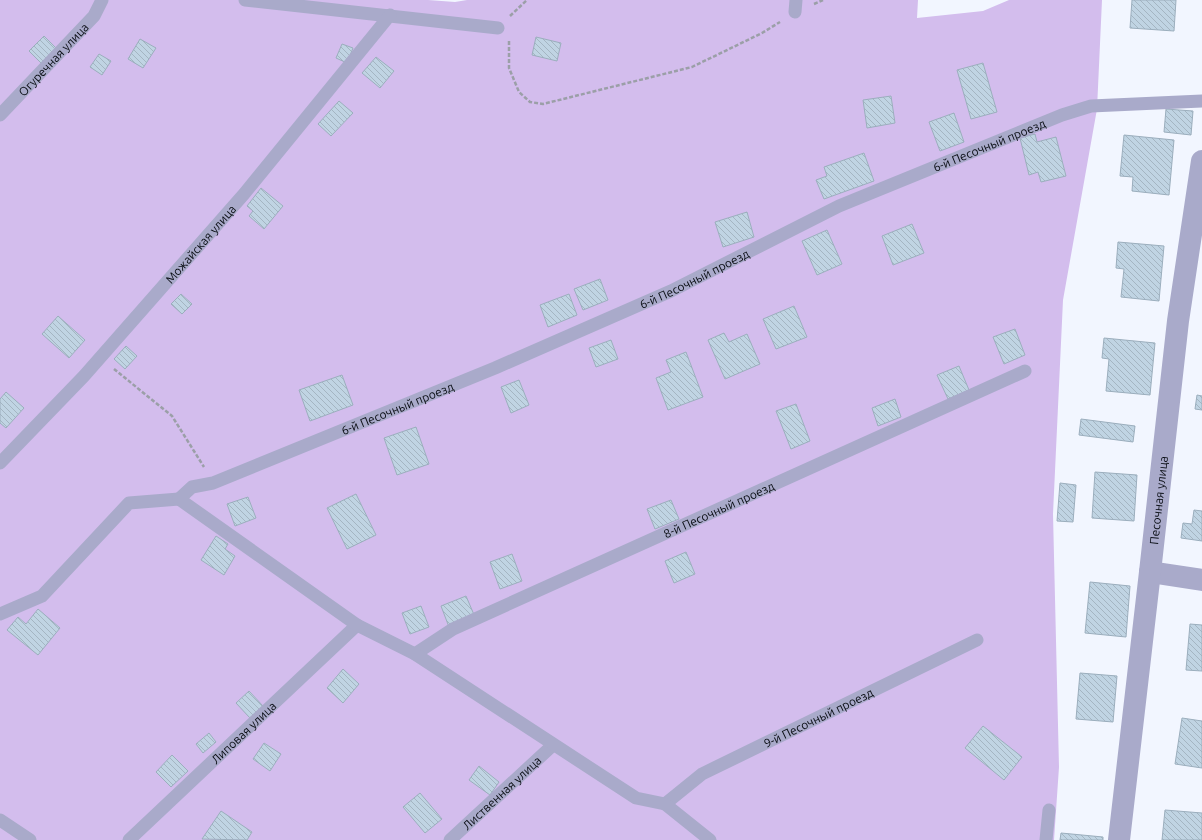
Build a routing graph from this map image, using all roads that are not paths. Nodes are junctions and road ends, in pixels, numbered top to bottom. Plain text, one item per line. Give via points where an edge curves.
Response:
1 (102, 0) edge
2 (245, 0) edge
3 (390, 15) junction
4 (498, 28) road end
5 (1202, 101) edge
6 (0, 115) edge
7 (1202, 161) edge
8 (1025, 371) dead end
9 (0, 463) edge
10 (179, 499) junction
11 (1150, 572) junction
12 (1202, 580) edge
13 (0, 614) edge
14 (357, 625) junction
15 (977, 640) dead end
16 (415, 654) junction
17 (553, 745) junction
18 (665, 804) junction
19 (1049, 810) dead end
20 (0, 820) edge
21 (30, 840) edge
22 (129, 840) edge
23 (450, 840) edge
24 (710, 840) edge
25 (1046, 840) edge
26 (1119, 840) edge

1 - 6 lane, Огуречная улица via 94,16
2 - 3 lane
3 - 4 lane
3 - 9 lane, Можайская улица via 244,194 84,376
5 - 10 lane, 6-й Песочный проезд via 1091,106 1062,115 839,206 671,291 496,368 213,483 192,487
7 - 11 street, Песочная улица via 1178,321
8 - 16 lane, 8-й Песочный проезд via 453,629
10 - 13 lane via 129,503 42,596
10 - 14 lane
11 - 12 street
11 - 26 street, Песочная улица
14 - 16 lane
14 - 22 lane, Липовая улица
15 - 18 lane, 9-й Песочный проезд via 702,774
16 - 17 lane
17 - 18 lane via 636,798
17 - 23 lane, Лиственная улица
18 - 24 lane
19 - 25 lane
20 - 21 lane

